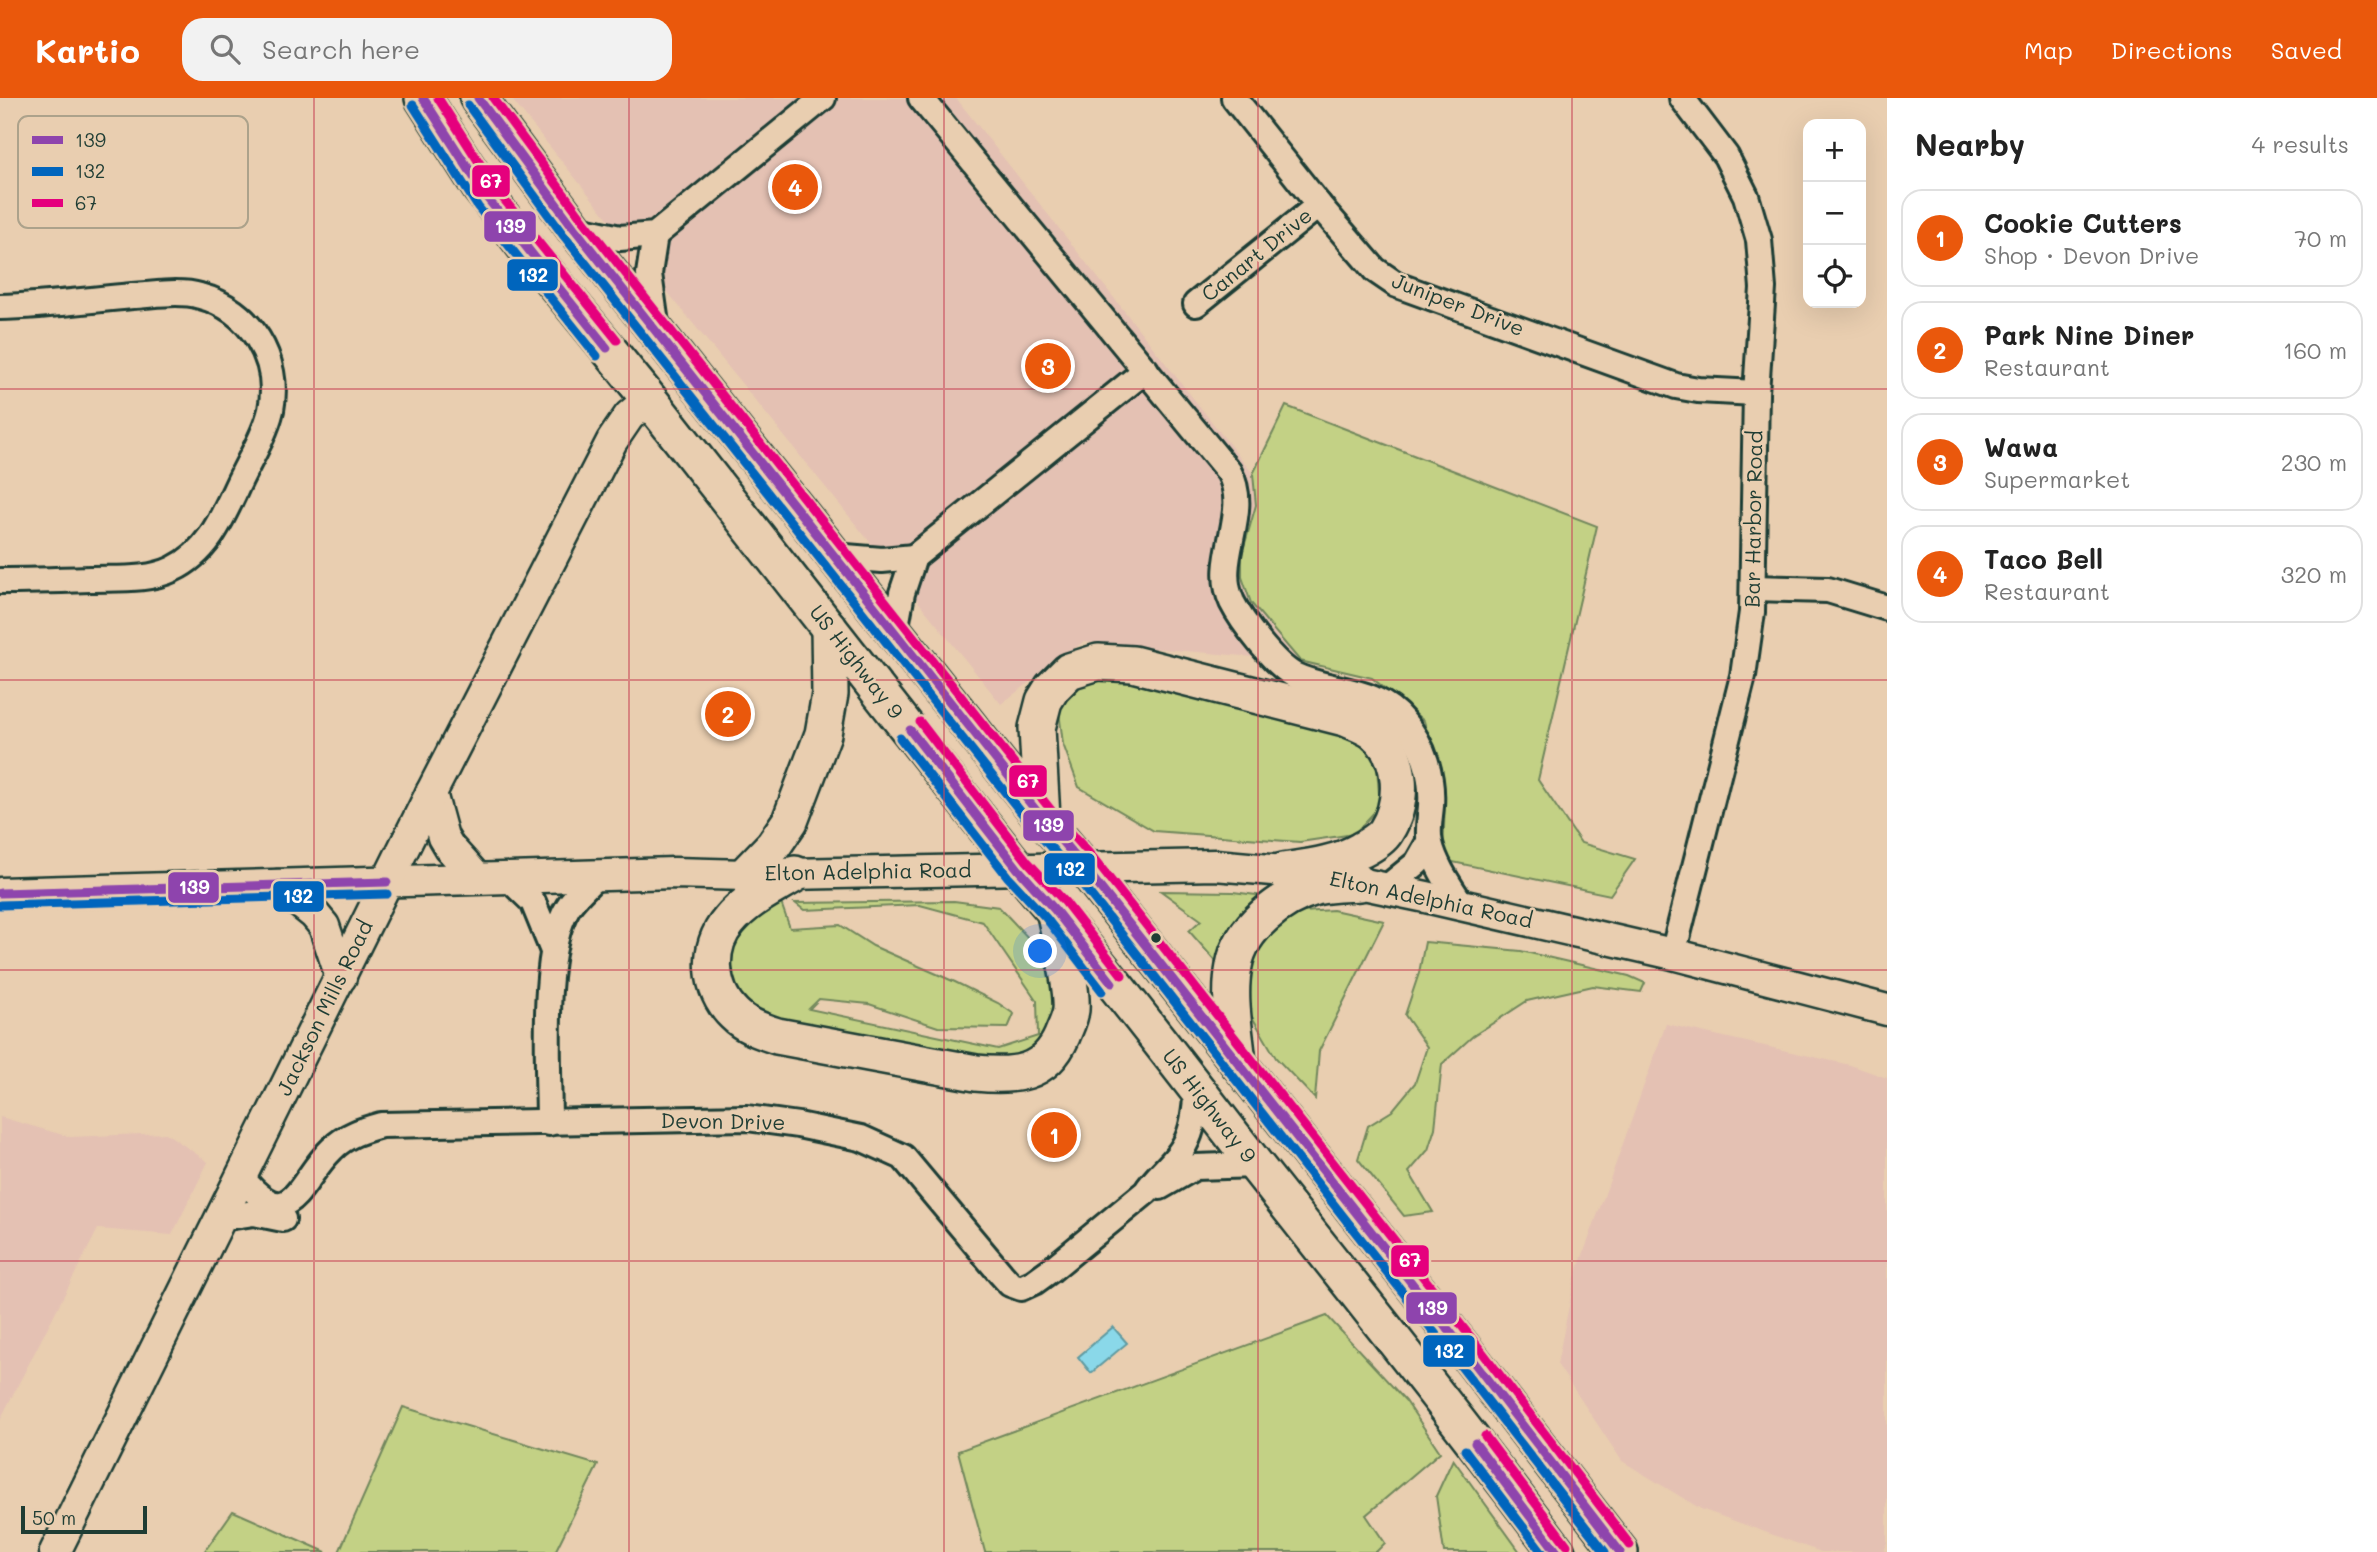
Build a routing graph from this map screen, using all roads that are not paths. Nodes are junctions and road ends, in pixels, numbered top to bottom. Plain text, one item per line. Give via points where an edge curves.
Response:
1 (423, 98) edge
2 (478, 98) edge
3 (823, 98) edge
4 (921, 98) edge
5 (1234, 98) edge
6 (1682, 98) edge
7 (1319, 205) junction
8 (574, 228) junction
9 (655, 235) junction
10 (1196, 304) dead end
11 (0, 306) edge
12 (657, 332) junction
13 (1146, 370) junction
14 (1756, 393) junction
15 (649, 399) junction
16 (834, 556) junction
17 (915, 557) junction
18 (0, 581) edge
19 (1754, 588) junction
20 (1887, 608) edge
21 (829, 628) junction
22 (895, 632) junction
23 (431, 793) junction
24 (1042, 818) junction
25 (1429, 842) junction
26 (1084, 867) junction
27 (1018, 869) junction
28 (1283, 871) junction
29 (745, 874) junction
30 (794, 874) junction
31 (597, 875) junction
32 (477, 878) junction
33 (508, 878) junction
34 (387, 882) junction
35 (278, 886) junction
36 (1372, 886) junction
37 (0, 893) edge
38 (1462, 905) junction
39 (1055, 910) junction
40 (553, 951) junction
41 (1673, 954) junction
42 (341, 976) junction
43 (1887, 1010) edge
44 (1238, 1063) junction
45 (1197, 1090) junction
46 (549, 1123) junction
47 (1256, 1165) junction
48 (241, 1177) junction
49 (309, 1181) junction
50 (1146, 1192) junction
51 (221, 1218) junction
52 (55, 1552) edge
53 (1557, 1552) edge
54 (1620, 1552) edge

1 - 15 highway, US Highway 9 via 488,199
2 - 8 highway
3 - 9 street
4 - 13 street
5 - 7 street, Juniper Drive
6 - 14 street, Bar Harbor Road via 1726,156 1754,219 1763,288
7 - 10 street, Canart Drive
7 - 14 street, Juniper Drive via 1375,270 1397,285 1676,386
8 - 9 street via 620,238
8 - 12 highway
9 - 12 street via 649,274
11 - 18 street via 168,293 207,298 237,313 255,332 268,357 273,396 264,431 220,522 192,557 157,575
12 - 16 highway
13 - 17 street
13 - 25 street via 1233,480 1237,503 1225,576 1240,616 1291,673 1369,695 1403,720 1420,746 1427,768 1432,793
14 - 19 street, Bar Harbor Road
15 - 21 highway, US Highway 9
15 - 23 main road, Jackson Mills Road via 629,416 612,441
16 - 17 street via 882,561
16 - 22 highway
17 - 22 street
19 - 20 street via 1828,590
19 - 41 street, Bar Harbor Road via 1743,676
21 - 27 highway, US Highway 9
21 - 29 highway via 830,694 823,734 790,821
22 - 24 highway
23 - 32 main road via 443,837
23 - 34 main road, Jackson Mills Road
24 - 26 highway
24 - 28 highway via 1036,741 1048,695 1069,671 1098,662 1133,664 1345,718 1375,733 1394,758 1399,781 1396,809 1385,833 1361,851 1329,864
25 - 36 street via 1417,863
25 - 38 street
26 - 27 main road, Elton Adelphia Road
26 - 28 main road, Elton Adelphia Road via 1215,865
26 - 44 highway
27 - 30 main road, Elton Adelphia Road
27 - 39 highway, US Highway 9
28 - 36 main road, Elton Adelphia Road
29 - 30 main road, Elton Adelphia Road
29 - 31 main road, Elton Adelphia Road
30 - 39 highway via 743,906 720,931 714,974 732,1013 777,1036 976,1073 1022,1073 1038,1066 1059,1041 1071,1012
31 - 33 main road, Elton Adelphia Road
31 - 40 street via 568,907
32 - 33 main road, Elton Adelphia Road
32 - 34 main road, Elton Adelphia Road
33 - 40 street via 533,902
34 - 35 main road, Elton Adelphia Road
34 - 42 main road, Jackson Mills Road
35 - 37 main road, Elton Adelphia Road
35 - 42 main road via 324,926
36 - 38 main road, Elton Adelphia Road
36 - 44 highway via 1317,887 1285,900 1247,934 1232,979
38 - 41 main road, Elton Adelphia Road
39 - 45 highway, US Highway 9
40 - 46 street
41 - 43 main road, Elton Adelphia Road
42 - 48 main road, Jackson Mills Road
44 - 54 highway
45 - 47 highway, US Highway 9
45 - 50 street via 1192,1129 1184,1146
46 - 49 street, Devon Drive via 381,1125 343,1139
46 - 50 street, Devon Drive via 765,1119 874,1143 903,1157 1010,1284 1021,1287 1052,1269
47 - 50 street via 1195,1167
47 - 53 highway, US Highway 9
48 - 49 street, Devon Drive via 255,1194 278,1205 288,1202
48 - 51 main road, Jackson Mills Road
49 - 51 street, Devon Drive via 297,1214 285,1219 254,1213
51 - 52 main road, Jackson Mills Road

